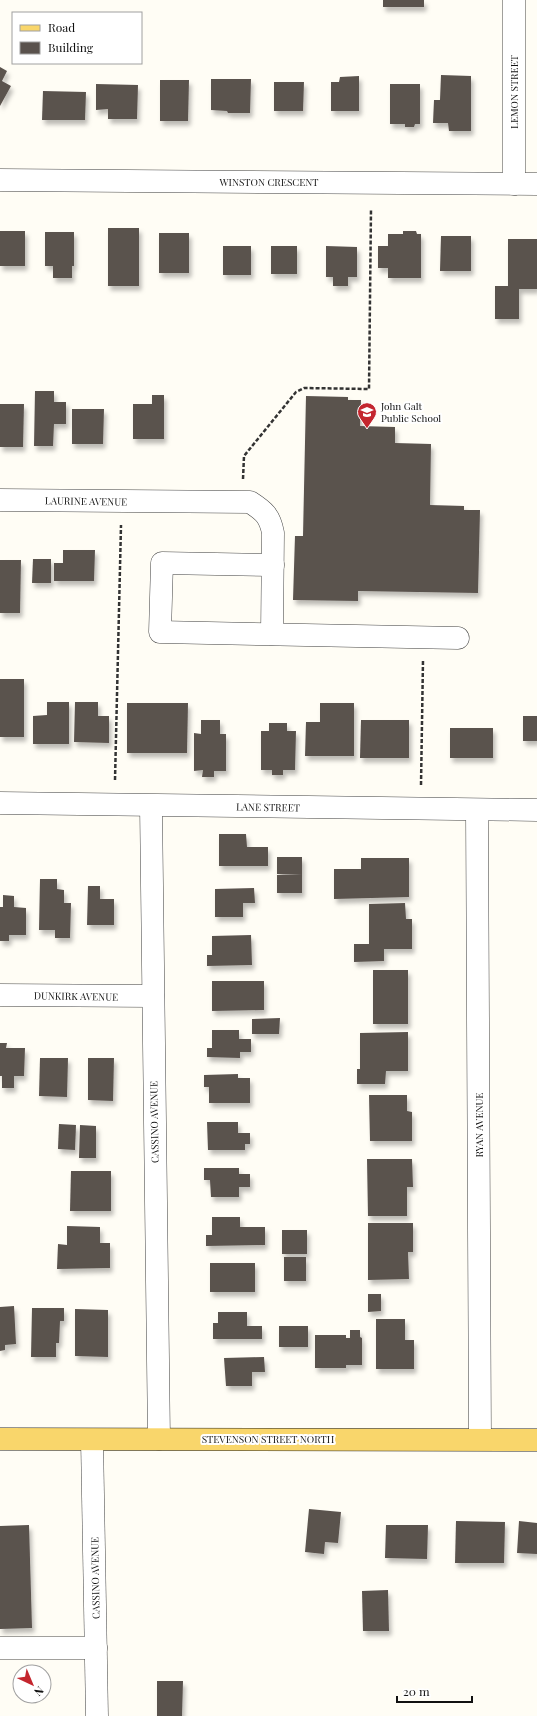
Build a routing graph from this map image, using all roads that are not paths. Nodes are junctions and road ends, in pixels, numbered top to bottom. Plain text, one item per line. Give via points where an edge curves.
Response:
1 (514, 0) edge
2 (0, 180) edge
3 (514, 184) junction
4 (537, 184) edge
5 (0, 500) edge
6 (273, 565) junction
7 (272, 634) junction
8 (458, 638) dead end
9 (0, 803) edge
10 (151, 806) junction
11 (477, 810) junction
12 (537, 810) edge
13 (0, 995) edge
14 (153, 996) junction
15 (0, 1439) edge
16 (159, 1439) junction
17 (480, 1439) junction
18 (92, 1440) junction
19 (537, 1440) edge
20 (0, 1648) edge
21 (96, 1648) junction
22 (97, 1716) edge

1 - 3 street, LEMON STREET
2 - 3 street, WINSTON CRESCENT
3 - 4 street, WINSTON CRESCENT
5 - 6 street, LAURINE AVENUE via 250,502 261,509 270,520 273,533
6 - 7 street, LAURINE AVENUE
6 - 7 street via 162,564 160,632
7 - 8 street
9 - 10 street, LANE STREET
10 - 11 street, LANE STREET
10 - 14 street, CASSINO AVENUE
11 - 12 street, LANE STREET
11 - 17 street, RYAN AVENUE
13 - 14 street, DUNKIRK AVENUE
14 - 16 street, CASSINO AVENUE
15 - 18 main road, STEVENSON STREET NORTH
16 - 17 main road, STEVENSON STREET NORTH
16 - 18 main road, STEVENSON STREET NORTH
17 - 19 main road, STEVENSON STREET NORTH
18 - 21 street, CASSINO AVENUE
20 - 21 street
21 - 22 street, CASSINO AVENUE

